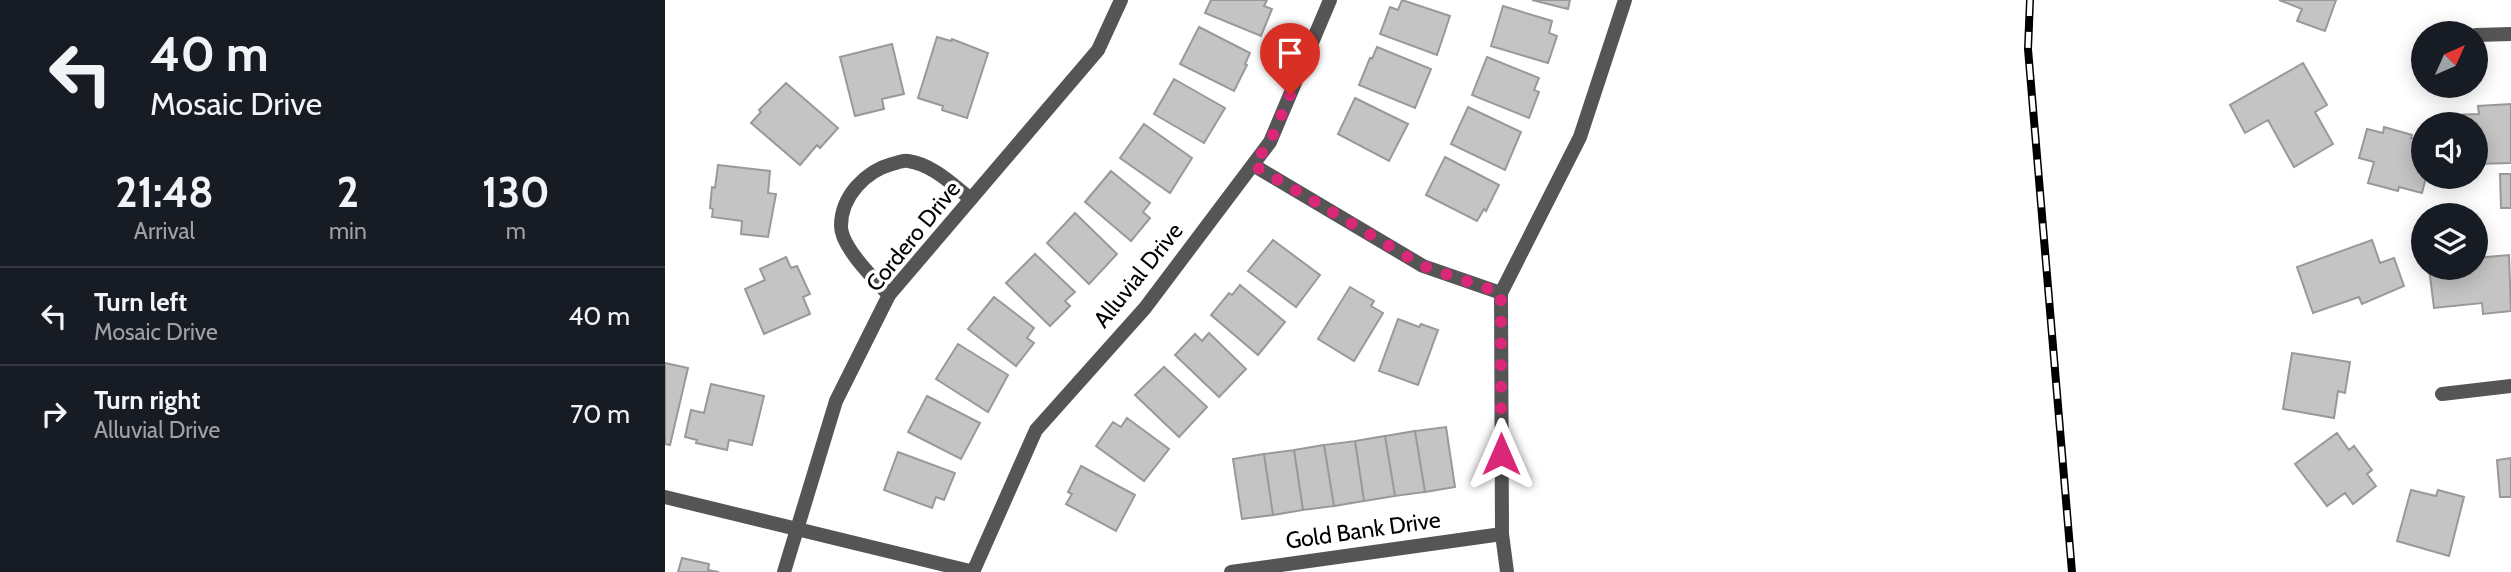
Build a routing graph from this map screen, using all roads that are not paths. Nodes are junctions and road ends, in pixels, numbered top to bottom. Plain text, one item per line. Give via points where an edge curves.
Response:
1 (1121, 0) edge
2 (1330, 0) edge
3 (1625, 0) edge
4 (2511, 34) edge
5 (2489, 35) edge
6 (1253, 165) junction
7 (971, 199) junction
8 (1501, 293) junction
9 (889, 295) junction
10 (2511, 386) edge
11 (2442, 394) dead end
12 (665, 498) edge
13 (796, 531) junction
14 (1502, 534) junction
15 (783, 572) edge
16 (973, 572) edge
17 (1231, 572) edge
18 (1507, 572) edge

1 - 7 street, Cordero Drive via 1098,50
2 - 6 street, Alluvial Drive via 1270,142
3 - 8 street via 1580,137
4 - 5 street
6 - 8 street via 1423,266
6 - 16 street, Alluvial Drive via 1145,308 1036,430
7 - 9 street, Cordero Drive
7 - 9 street via 934,170 906,160 878,168 857,185 841,227 855,259
8 - 14 street
9 - 13 street, Cordero Drive via 836,401
10 - 11 street
12 - 13 street
13 - 15 street, Cordero Drive
13 - 16 street
14 - 17 street, Gold Bank Drive
14 - 18 street

